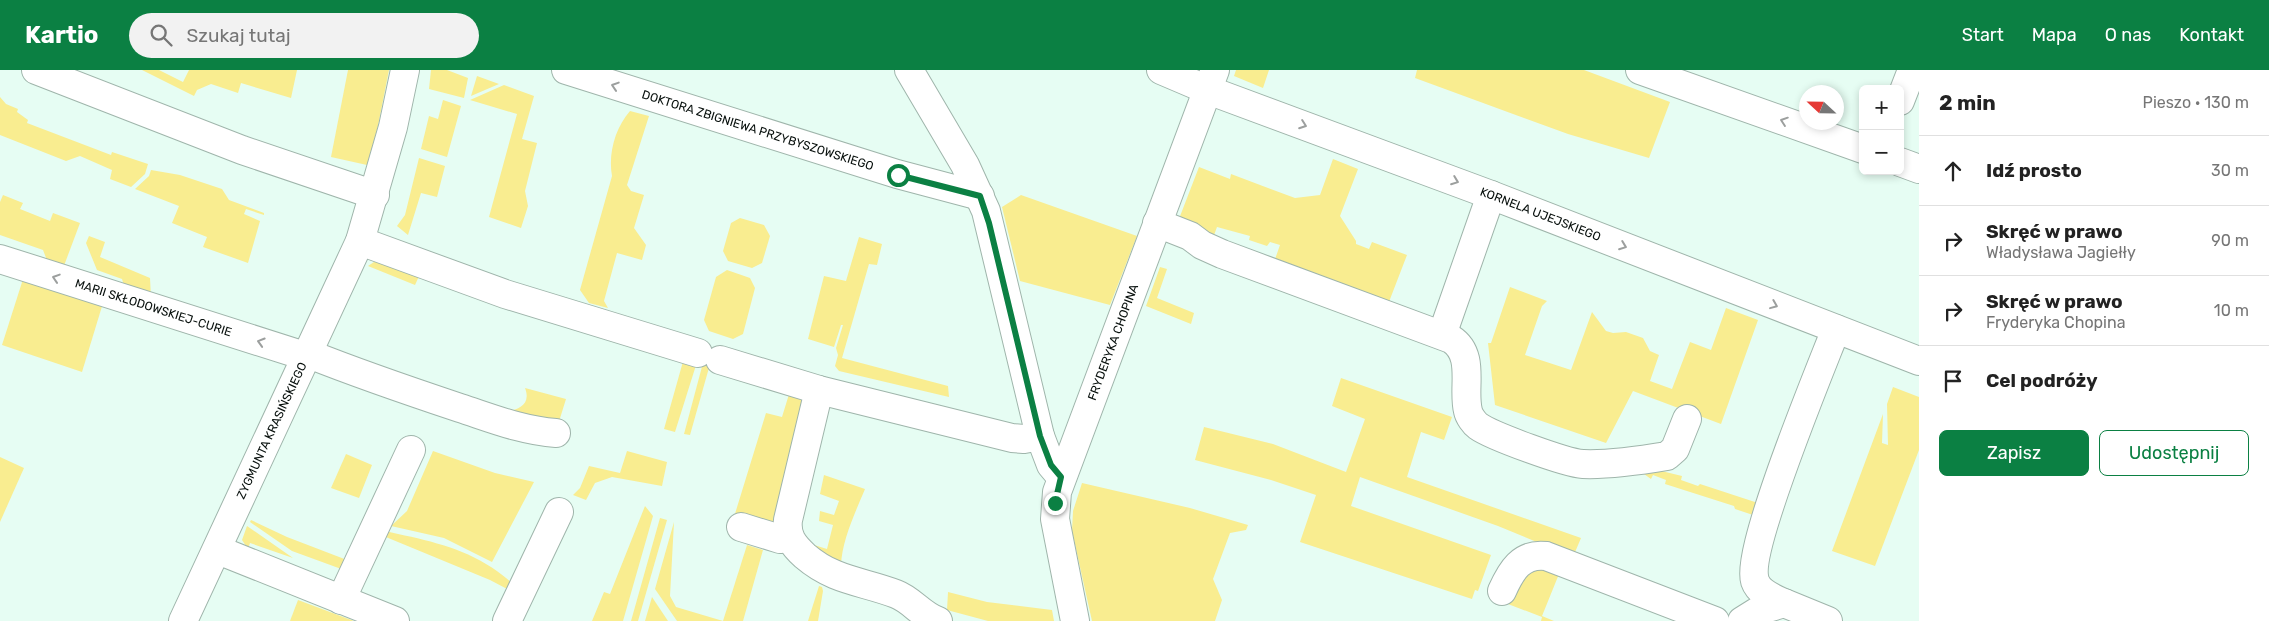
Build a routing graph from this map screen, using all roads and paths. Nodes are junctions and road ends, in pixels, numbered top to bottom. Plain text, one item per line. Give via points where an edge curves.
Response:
1 (36, 70) edge
2 (405, 70) edge
3 (566, 70) edge
4 (908, 70) edge
5 (1161, 70) edge
6 (1640, 70) edge
7 (1912, 70) edge
8 (1212, 80) edge
9 (1904, 91) edge
10 (1859, 148) edge
11 (1904, 163) edge
12 (1919, 169) edge
13 (375, 195) junction
14 (1491, 195) junction
15 (980, 196) junction
16 (1158, 223) junction
17 (360, 242) junction
18 (0, 259) edge
19 (1836, 329) junction
20 (1442, 335) junction
21 (308, 355) junction
22 (1919, 361) edge
23 (819, 390) junction
24 (1687, 419) dead end
25 (556, 433) dead end
26 (1040, 436) junction
27 (411, 450) dead end
28 (1061, 477) junction
29 (559, 512) dead end
30 (741, 527) dead end
31 (789, 537) junction
32 (218, 550) junction
33 (1502, 591) dead end
34 (341, 600) junction
35 (1784, 602) junction
36 (183, 621) edge
37 (395, 621) edge
38 (507, 621) edge
39 (938, 621) edge
40 (1075, 621) edge
41 (1714, 621) edge
42 (1742, 621) edge
43 (1828, 621) edge

1 - 13 street via 242,150
2 - 13 street, ZYGMUNTA KRASIŃSKIEGO
15 -> 3 street, DOKTORA ZBIGNIEWA PRZYBYSZOWSKIEGO via 888,172
4 - 15 street
5 - 8 street, KORNELA UJEJSKIEGO
10 -> 6 street
7 - 9 street
8 -> 14 street, KORNELA UJEJSKIEGO
8 - 16 street, FRYDERYKA CHOPINA
11 - 12 street
13 - 17 street, ZYGMUNTA KRASIŃSKIEGO
14 -> 19 street, KORNELA UJEJSKIEGO
14 - 20 street
15 - 26 street
16 - 20 street via 1231,258
16 - 28 street, FRYDERYKA CHOPINA
17 - 21 street, ZYGMUNTA KRASIŃSKIEGO
17 - 23 street via 505,294
21 -> 18 street, MARII SKŁODOWSKIEJ-CURIE
19 - 22 street, KORNELA UJEJSKIEGO
19 - 35 street via 1759,543 1755,582 1762,591
20 - 24 street via 1457,343 1466,362 1468,412 1477,425 1567,461 1584,464 1667,456 1675,449
21 - 25 street, MARII SKŁODOWSKIEJ-CURIE via 529,430
21 - 32 street, ZYGMUNTA KRASIŃSKIEGO
23 - 26 street via 1012,438
23 - 31 street via 788,520
26 - 28 street via 1051,465
27 - 34 street
28 - 40 street, FRYDERYKA CHOPINA via 1055,519
29 - 38 street
30 - 31 street via 780,539
31 - 39 street via 794,546 821,569 897,594
32 - 34 street
32 - 36 street, ZYGMUNTA KRASIŃSKIEGO
33 - 41 street via 1518,563 1531,556 1546,556
34 - 37 street
35 - 42 street via 1758,611
35 - 43 street

